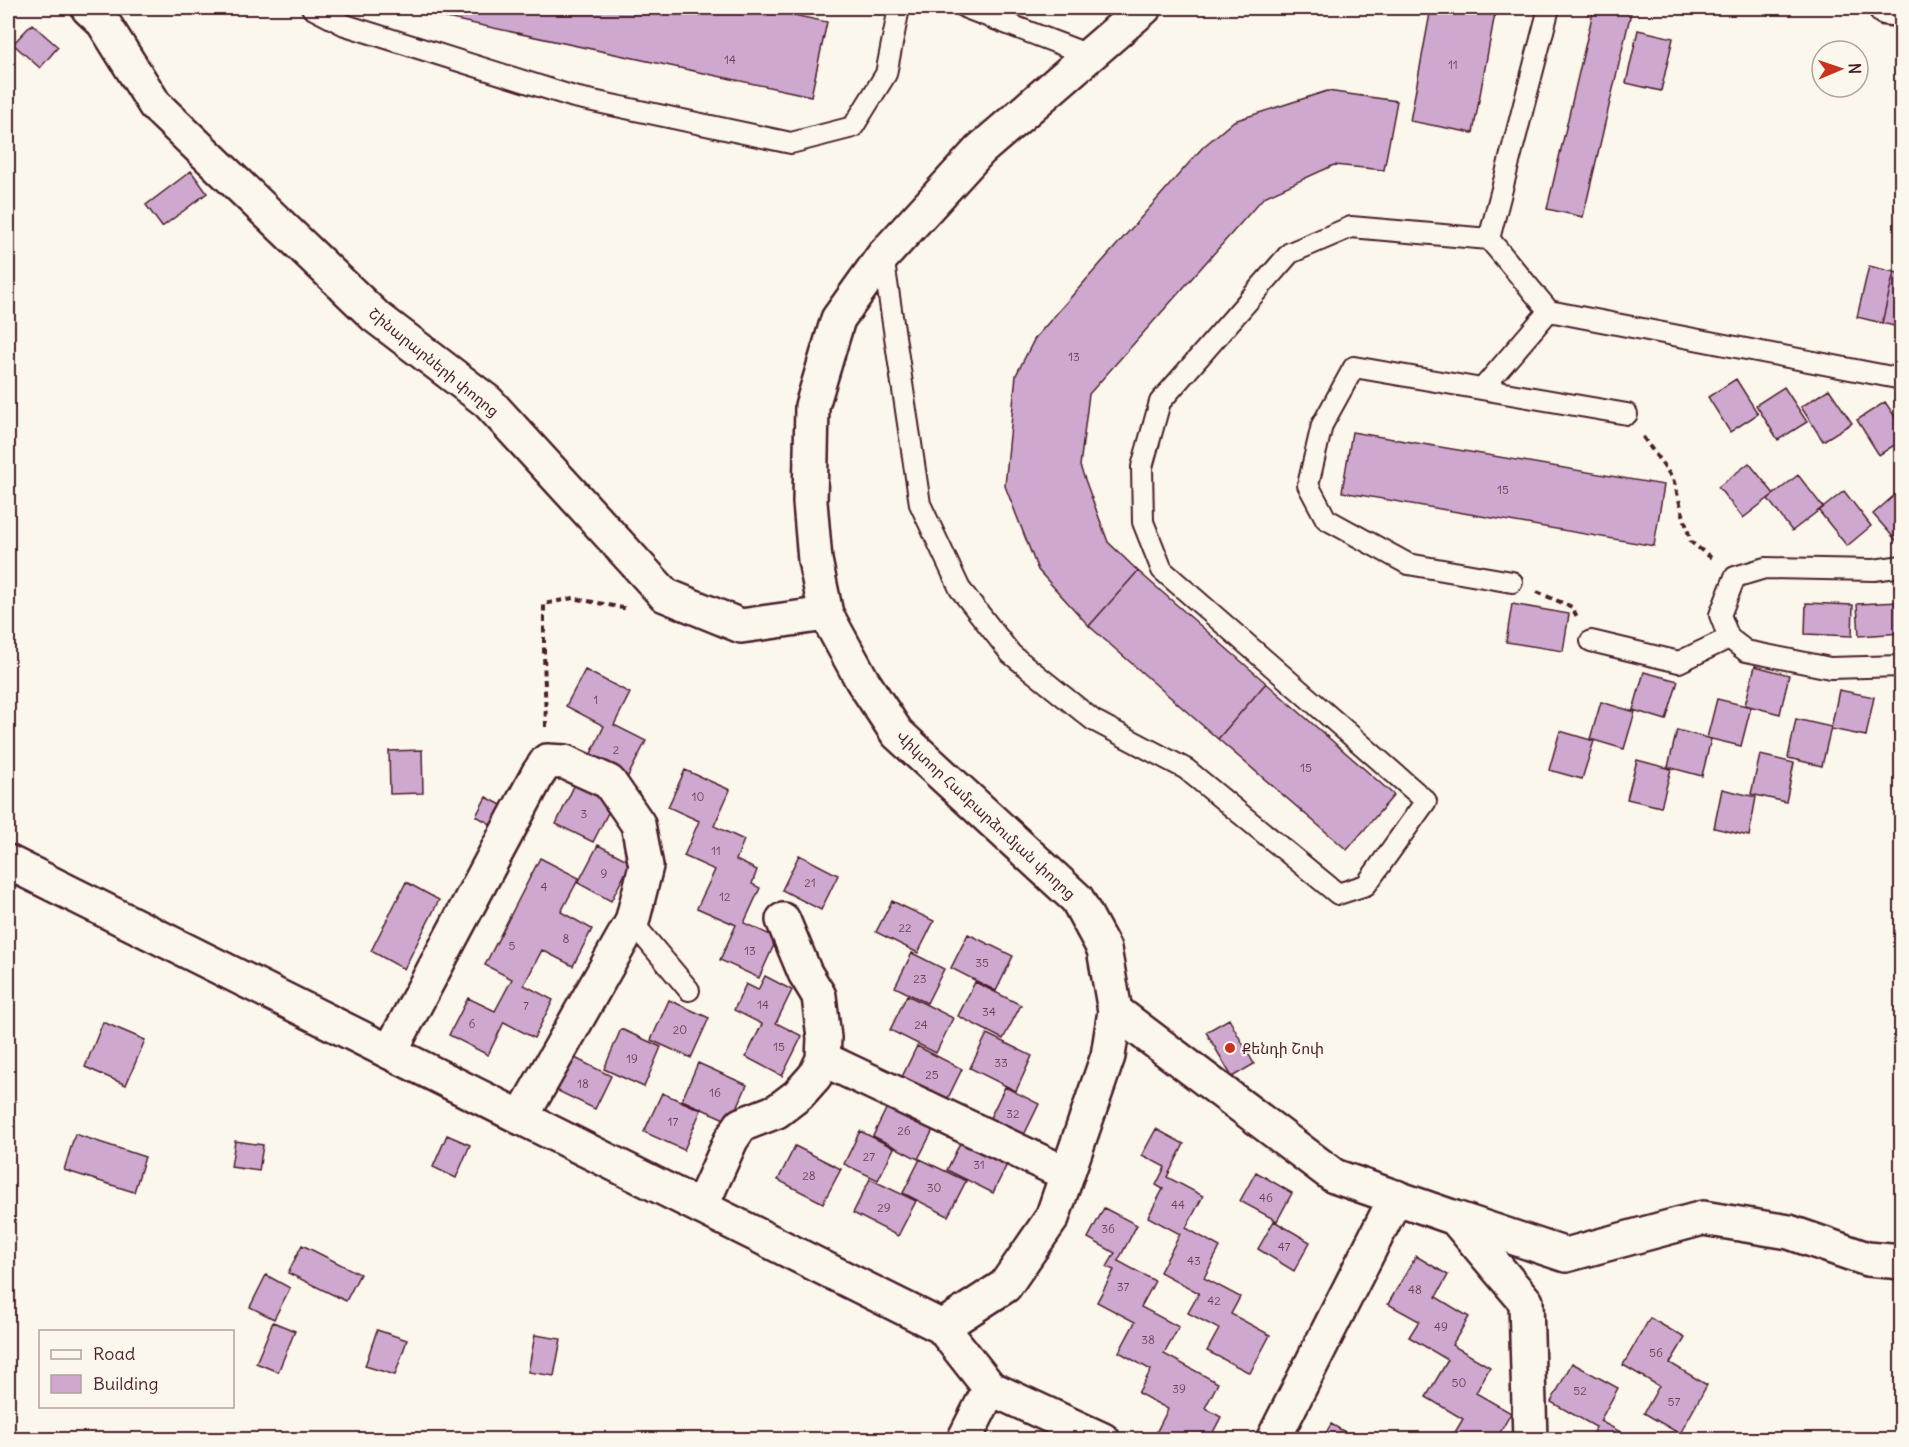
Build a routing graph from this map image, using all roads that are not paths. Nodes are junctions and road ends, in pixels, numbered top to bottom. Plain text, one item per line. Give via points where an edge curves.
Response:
1 (88, 8) edge
2 (312, 8) edge
3 (899, 8) edge
4 (966, 8) edge
5 (1144, 8) edge
6 (1549, 8) edge
7 (1886, 8) edge
8 (1902, 10) edge
9 (1089, 55) junction
10 (1489, 239) junction
11 (883, 256) junction
12 (1550, 311) junction
13 (1902, 379) edge
14 (1482, 389) junction
15 (1627, 414) road end
16 (1902, 566) edge
17 (1512, 582) road end
18 (826, 614) junction
19 (1729, 638) junction
20 (1591, 641) road end
21 (1902, 666) edge
22 (8, 862) edge
23 (783, 920) dead end
24 (632, 922) junction
25 (689, 990) dead end
26 (1115, 1011) junction
27 (390, 1052) junction
28 (823, 1059) junction
29 (521, 1118) junction
30 (1067, 1174) junction
31 (1396, 1197) junction
32 (701, 1207) junction
33 (1455, 1218) junction
34 (1902, 1262) edge
35 (942, 1327) junction
36 (990, 1388) junction
37 (964, 1440) edge
38 (1103, 1440) edge
39 (1273, 1440) edge
40 (1530, 1440) edge

1 - 18 street, Շինարարների փողոց via 103,22 155,105 375,316 488,402 665,595 741,626
2 - 3 lane via 345,25 574,97 791,143 853,127 885,74
4 - 9 lane
5 - 9 street, Վիկտոր Համբարձումյան փողոց
6 - 10 lane
7 - 8 street
9 - 11 street, Վիկտոր Համբարձումյան փողոց via 980,150
10 - 11 lane via 1351,227 1290,254 1160,402 1142,467 1143,522 1162,570 1426,801 1366,885 1338,894 1186,769 1093,720 1011,654 960,589 920,504
10 - 12 lane
11 - 18 street, Վիկտոր Համբարձումյան փողոց via 838,319 812,406 810,502 815,560
12 - 13 lane
12 - 14 lane
14 - 15 lane
14 - 17 lane via 1354,368 1322,424 1308,485 1326,519 1408,564
16 - 19 lane via 1874,570 1765,568 1735,577 1720,615
18 - 26 street, Վիկտոր Համբարձումյան փողոց via 897,733 1077,899 1104,949
19 - 20 lane via 1679,662
19 - 21 lane via 1746,651 1830,668
22 - 27 street
23 - 28 street via 819,996
24 - 25 lane
24 - 27 street via 646,866 638,824 609,782 565,762 547,761
24 - 29 street
26 - 30 street, Վիկտոր Համբարձումյան փողոց via 1108,1056
26 - 31 street via 1334,1176
27 - 29 street
28 - 30 street
28 - 32 street via 815,1076 798,1095 777,1111 741,1125
29 - 32 street
30 - 35 street, Վիկտոր Համբարձումյան փողոց via 1052,1218 1005,1286
31 - 33 street
31 - 39 street
32 - 35 street
33 - 34 street via 1566,1255 1703,1218 1789,1232 1867,1259
33 - 40 street via 1526,1302
35 - 36 street
36 - 37 street
36 - 38 street

